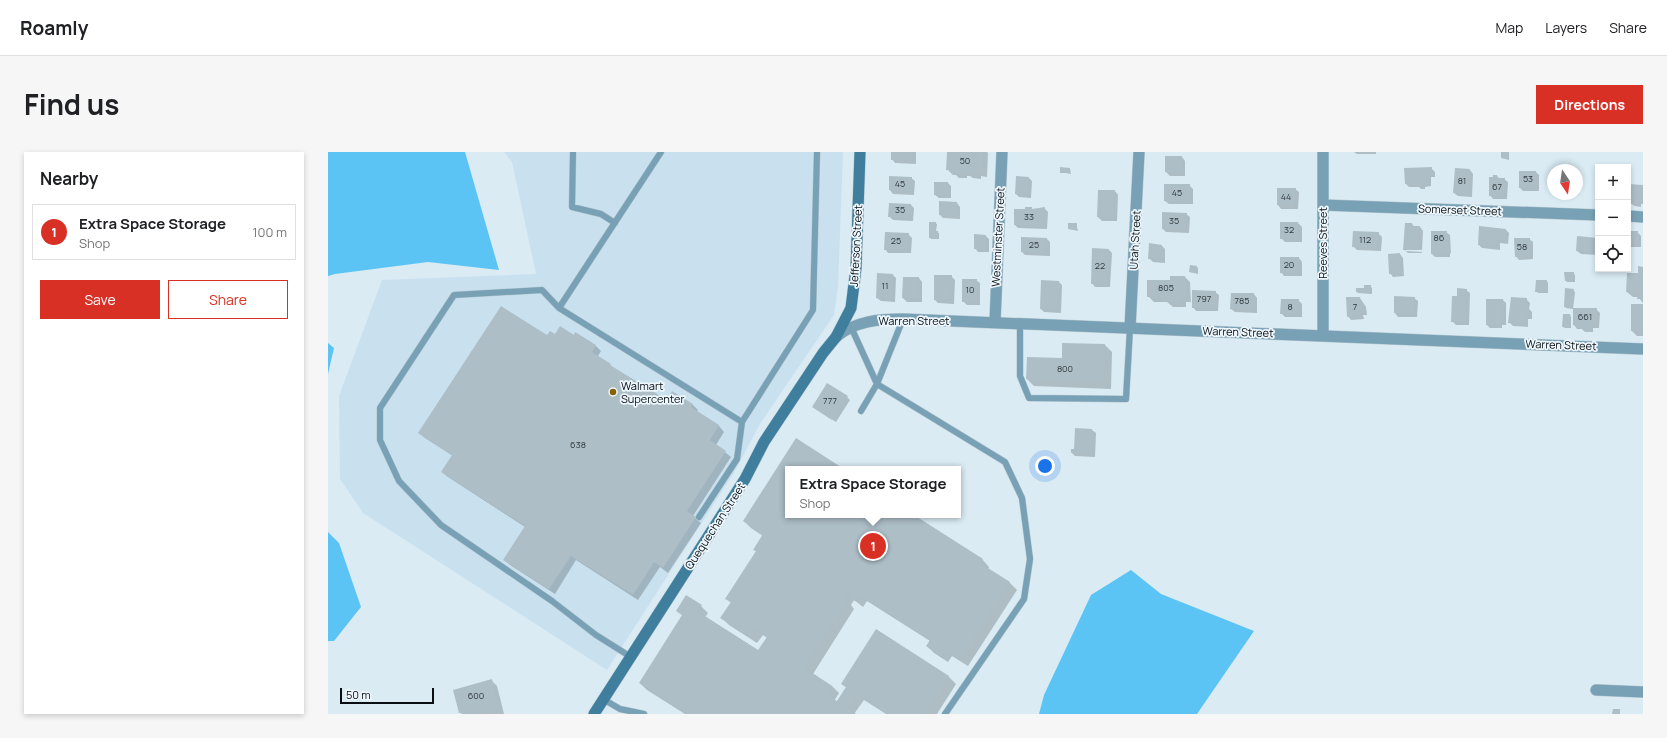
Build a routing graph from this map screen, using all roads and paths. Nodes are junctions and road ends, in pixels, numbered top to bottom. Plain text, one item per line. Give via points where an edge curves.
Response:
1 (573, 152) edge
2 (661, 152) edge
3 (817, 152) edge
4 (860, 152) edge
5 (1002, 152) edge
6 (1139, 152) edge
7 (1323, 152) edge
8 (1323, 205) junction
9 (1595, 215) edge
10 (1631, 216) edge
11 (1643, 217) edge
12 (615, 223) junction
13 (559, 308) junction
14 (903, 319) junction
15 (995, 322) junction
16 (1020, 323) junction
17 (851, 327) junction
18 (1130, 328) junction
19 (1323, 335) junction
20 (836, 337) junction
21 (1643, 349) edge
22 (877, 384) junction
23 (861, 411) dead end
24 (742, 422) junction
25 (699, 517) dead end
26 (631, 657) junction
27 (1596, 690) dead end
28 (1643, 692) edge
29 (604, 699) junction
30 (594, 714) edge
31 (644, 714) edge
32 (944, 714) edge

1 - 12 lane via 572,207 601,214
2 - 12 lane
3 - 24 lane via 813,310
4 - 20 main road, Jefferson Street via 854,289 851,308
5 - 15 street, Westminster Street
6 - 18 street, Utah Street
7 - 8 street, Reeves Street
8 - 9 street, Somerset Street
8 - 19 street, Reeves Street
10 - 11 street
12 - 13 lane
13 - 24 lane
13 - 26 lane via 542,290 454,295 380,408 380,440 399,481 441,525
14 - 15 street, Warren Street
14 - 17 street, Warren Street via 876,321
14 - 22 lane
15 - 16 street, Warren Street
16 - 18 street, Warren Street
16 - 18 lane via 1020,376 1029,398 1126,399
17 - 20 street, Warren Street
17 - 22 lane
18 - 19 street, Warren Street
19 - 21 street, Warren Street
20 - 26 main road, Quequechan Street via 764,442 745,479
22 - 23 lane
22 - 32 lane via 1005,462 1022,498 1030,558 1024,599
24 - 25 lane via 737,459
26 - 29 main road, Quequechan Street
27 - 28 street
29 - 30 main road, Quequechan Street
29 - 31 lane via 620,709

